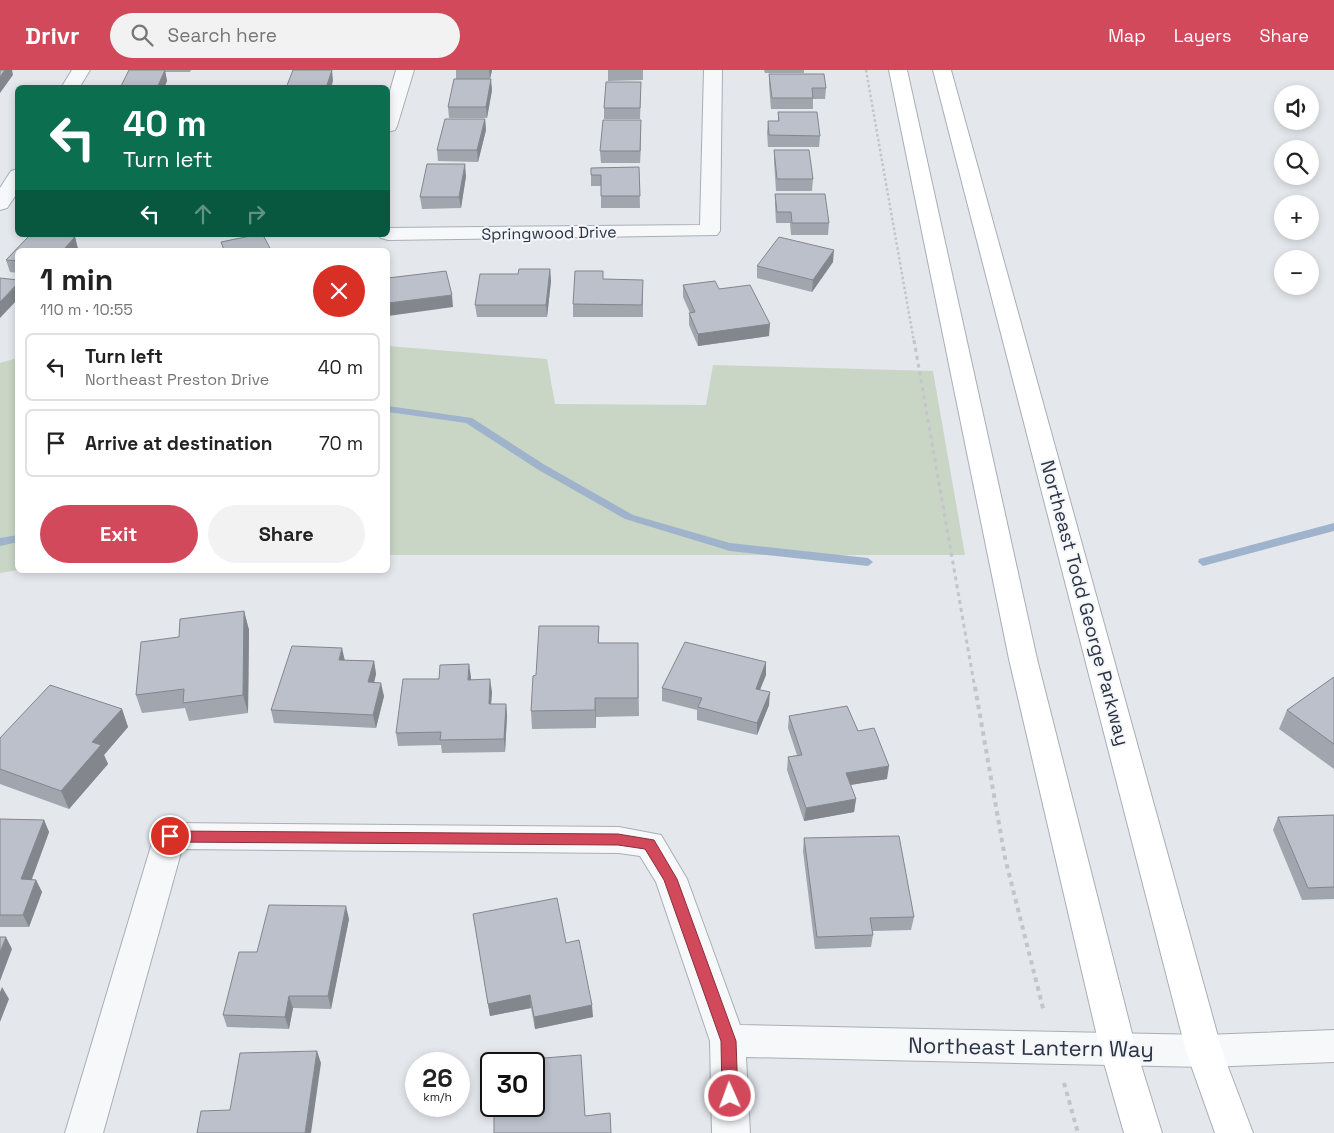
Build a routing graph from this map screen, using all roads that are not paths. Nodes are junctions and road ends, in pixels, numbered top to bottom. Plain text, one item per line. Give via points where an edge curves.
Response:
1 (81, 70) edge
2 (404, 70) edge
3 (713, 70) edge
4 (898, 70) edge
5 (942, 70) edge
6 (72, 85) edge
7 (390, 119) edge
8 (15, 180) edge
9 (0, 204) edge
10 (390, 234) edge
11 (728, 1041) junction
12 (1334, 1046) edge
13 (1118, 1049) junction
14 (1204, 1051) junction
15 (84, 1133) edge
16 (731, 1133) edge
17 (1143, 1133) edge
18 (1234, 1133) edge

1 - 6 street
2 - 7 street
3 - 10 street, Springwood Drive via 710,231
4 - 13 main road via 1024,659
5 - 14 main road, Northeast Todd George Parkway
8 - 9 street
11 - 13 street, Northeast Lantern Way
11 - 15 street via 671,879 650,844 618,840 170,836
11 - 16 street
12 - 14 street, Northeast Lantern Way
13 - 14 street, Northeast Lantern Way
13 - 17 main road
14 - 18 main road, Northeast Todd George Parkway

